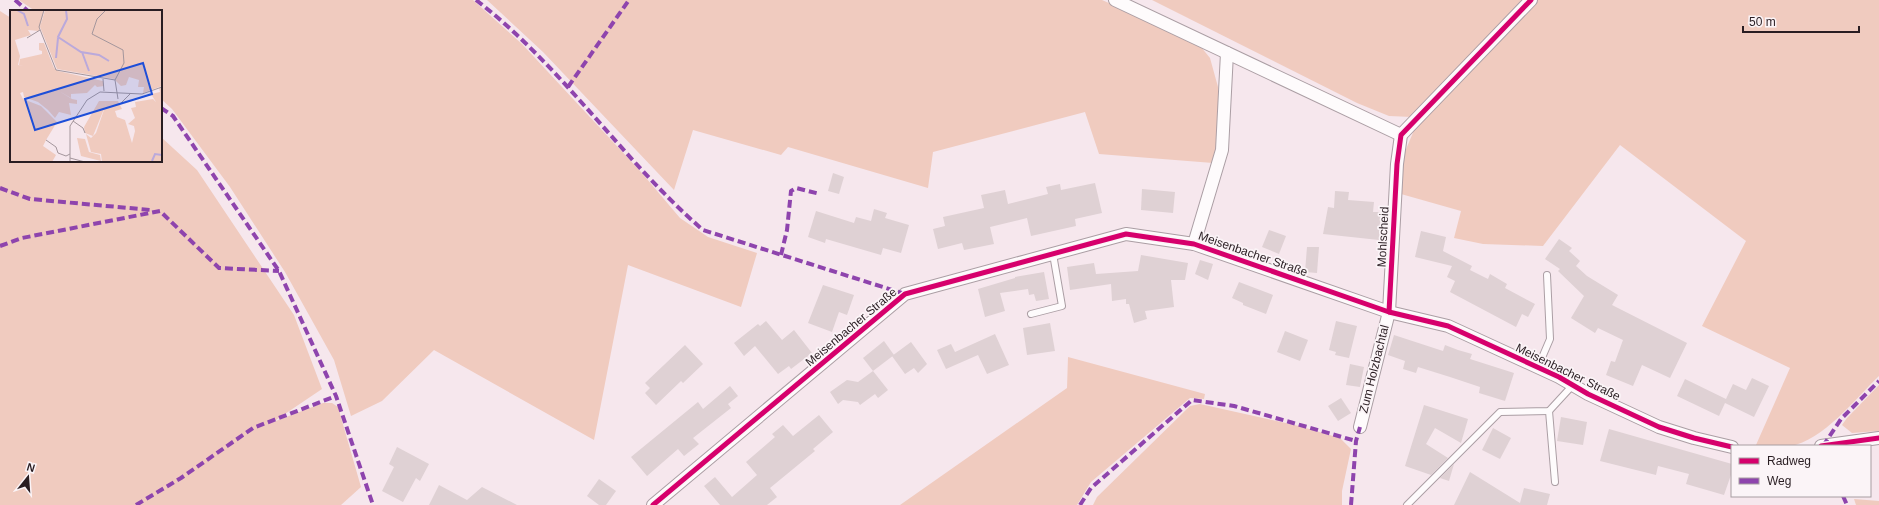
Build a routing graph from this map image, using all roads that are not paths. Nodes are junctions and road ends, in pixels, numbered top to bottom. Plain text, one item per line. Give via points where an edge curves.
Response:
1 (1115, 0) edge
2 (1531, 0) edge
3 (1227, 53) junction
4 (1401, 135) junction
5 (1194, 244) junction
6 (1053, 254) junction
7 (1547, 275) dead end
8 (1389, 312) junction
9 (1031, 314) dead end
10 (1538, 368) junction
11 (1572, 386) junction
12 (1549, 411) junction
13 (1360, 426) dead end
14 (1879, 438) edge
15 (1828, 445) edge
16 (1731, 447) edge
17 (1555, 482) dead end
18 (653, 505) edge
19 (1407, 505) edge

1 - 3 street
2 - 4 street
3 - 4 street
3 - 5 street via 1222,150
4 - 8 street, Mohlscheid via 1397,164
5 - 6 street, Meisenbacher Straße via 1126,234
5 - 8 street, Meisenbacher Straße
6 - 9 lane via 1062,306
6 - 18 street, Meisenbacher Straße via 905,294
7 - 10 lane via 1550,339
8 - 10 street, Meisenbacher Straße via 1448,326
8 - 13 street, Zum Holzbachtal
10 - 11 street, Meisenbacher Straße
11 - 12 lane
11 - 16 street, Meisenbacher Straße via 1659,427
12 - 17 lane
12 - 19 lane via 1500,412
14 - 15 street

